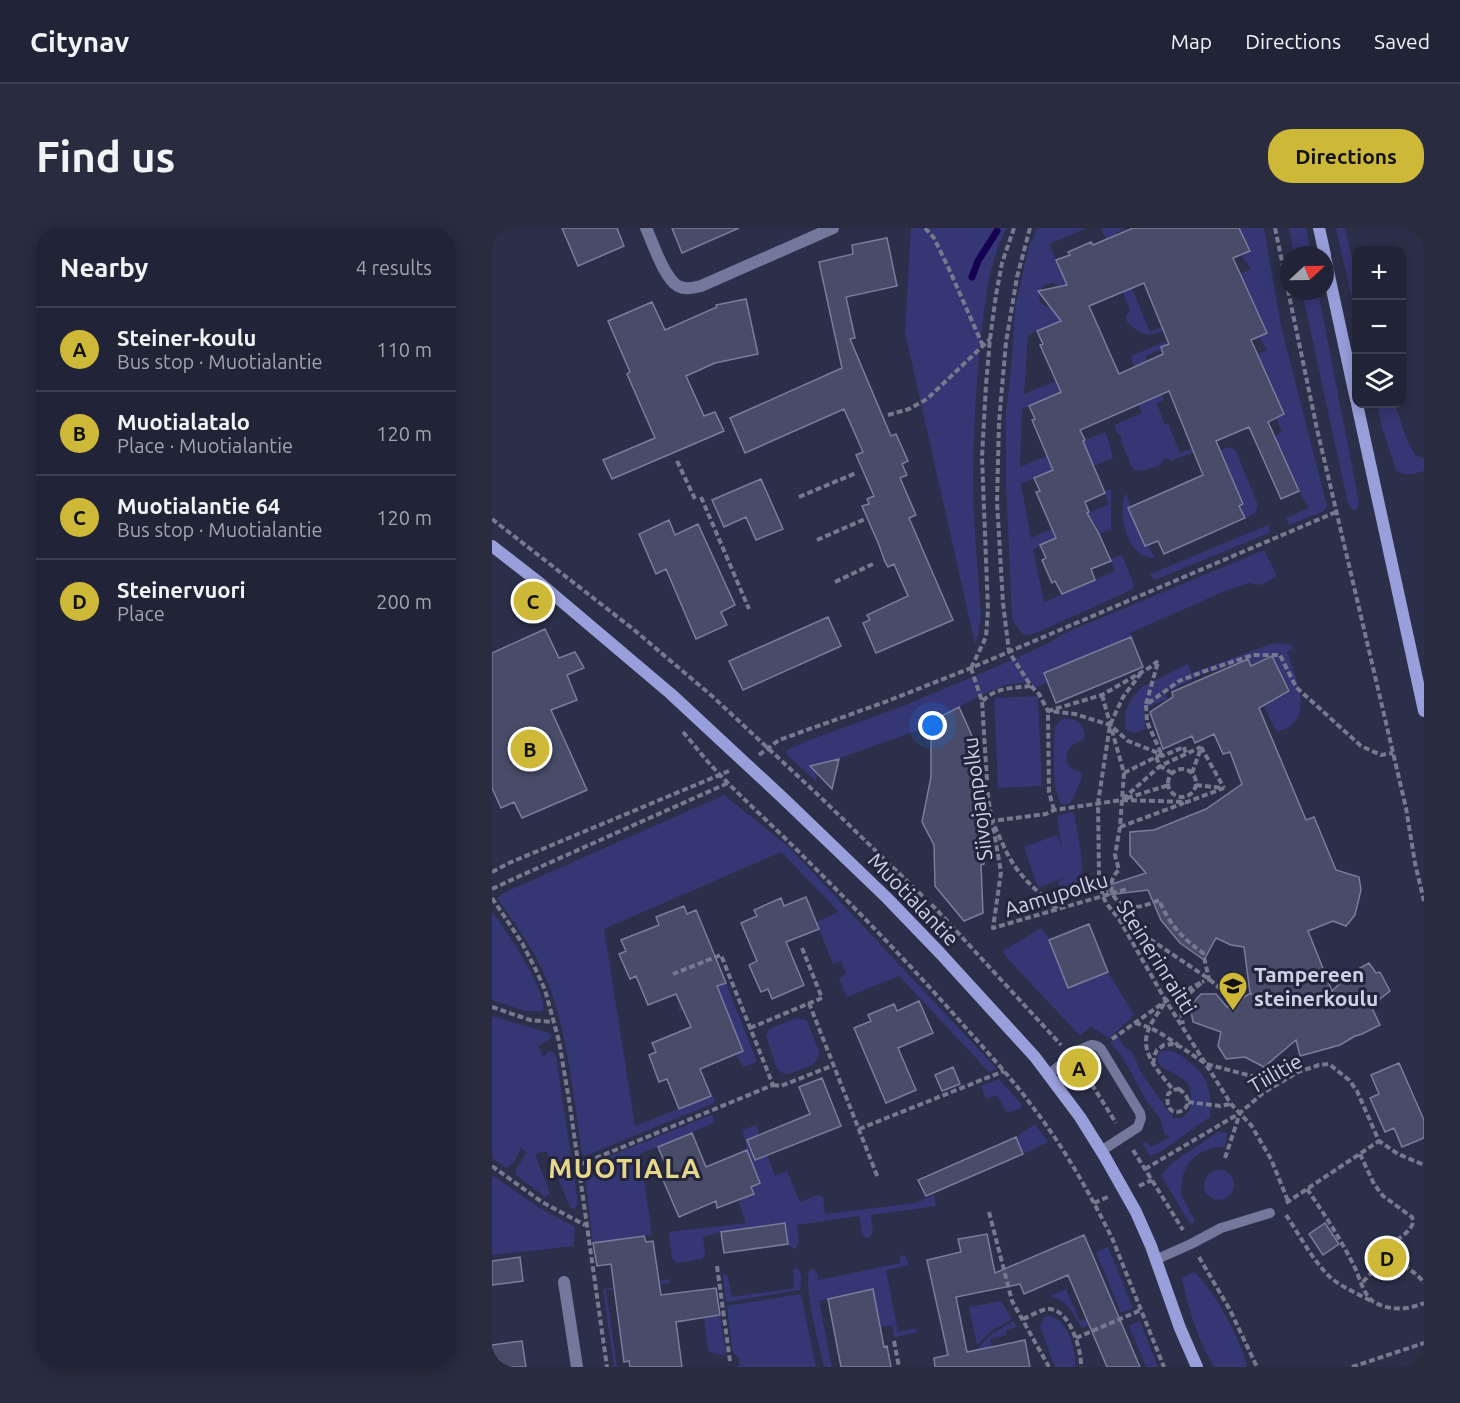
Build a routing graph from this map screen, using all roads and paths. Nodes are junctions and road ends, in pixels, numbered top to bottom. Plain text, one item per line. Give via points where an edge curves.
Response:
1 (646, 228) edge
2 (833, 228) edge
3 (925, 228) edge
4 (1014, 228) edge
5 (1030, 228) edge
6 (1275, 228) edge
7 (1319, 228) edge
8 (1323, 246) edge
9 (1334, 297) edge
10 (990, 339) junction
11 (983, 346) junction
12 (1352, 379) edge
13 (1358, 408) edge
14 (888, 415) dead end
15 (677, 461) dead end
16 (856, 473) dead end
17 (701, 497) dead end
18 (799, 497) dead end
19 (695, 499) dead end
20 (1336, 512) junction
21 (865, 519) dead end
22 (817, 540) dead end
23 (492, 546) edge
24 (876, 563) dead end
25 (835, 582) dead end
26 (749, 609) dead end
27 (1009, 652) junction
28 (971, 668) junction
29 (1142, 673) junction
30 (1031, 687) junction
31 (1102, 695) junction
32 (982, 701) junction
33 (1146, 705) junction
34 (1048, 711) junction
35 (1424, 711) edge
36 (1110, 725) junction
37 (678, 727) dead end
38 (1187, 742) dead end
39 (1201, 747) junction
40 (769, 749) dead end
41 (1393, 753) junction
42 (1161, 754) junction
43 (1186, 754) junction
44 (1156, 757) junction
45 (1160, 766) junction
46 (1172, 772) junction
47 (1124, 773) junction
48 (1191, 773) junction
49 (720, 775) junction
50 (728, 783) junction
51 (1169, 784) junction
52 (1196, 785) junction
53 (1224, 788) junction
54 (1185, 796) junction
55 (1122, 800) junction
56 (1187, 802) junction
57 (1098, 803) junction
58 (1054, 810) junction
59 (992, 821) junction
60 (1120, 827) junction
61 (492, 872) edge
62 (1127, 889) dead end
63 (492, 890) edge
64 (1113, 893) junction
65 (1103, 896) junction
66 (492, 898) edge
67 (1424, 901) edge
68 (1058, 909) junction
69 (1119, 919) junction
70 (993, 928) joint
71 (802, 948) dead end
72 (674, 974) dead end
73 (1209, 979) junction
74 (1202, 982) junction
75 (1230, 997) dead end
76 (1166, 1000) junction
77 (809, 1004) junction
78 (492, 1007) edge
79 (553, 1022) junction
80 (1134, 1023) junction
81 (1150, 1027) junction
82 (750, 1028) junction
83 (1184, 1029) junction
84 (1098, 1046) junction
85 (1181, 1047) junction
86 (1294, 1060) dead end
87 (1153, 1064) junction
88 (1206, 1064) junction
89 (834, 1065) junction
90 (1004, 1071) junction
91 (1298, 1072) junction
92 (1049, 1074) junction
93 (1279, 1084) junction
94 (773, 1085) junction
95 (1173, 1090) junction
96 (1188, 1102) junction
97 (1231, 1104) junction
98 (1240, 1113) junction
99 (859, 1129) junction
100 (1380, 1141) junction
101 (1101, 1151) junction
102 (1360, 1154) junction
103 (1225, 1158) dead end
104 (579, 1165) junction
105 (1424, 1165) edge
106 (492, 1166) edge
107 (1145, 1169) dead end
108 (878, 1178) dead end
109 (1306, 1189) junction
110 (1288, 1202) junction
111 (1280, 1207) junction
112 (989, 1212) dead end
113 (1270, 1213) joint
114 (586, 1226) junction
115 (1387, 1258) junction
116 (1155, 1260) junction
117 (717, 1266) dead end
118 (564, 1282) dead end
119 (1362, 1283) junction
120 (1424, 1283) edge
121 (1372, 1302) junction
122 (1424, 1303) edge
123 (1142, 1310) junction
124 (1023, 1319) junction
125 (1076, 1338) junction
126 (894, 1341) dead end
127 (1424, 1343) edge
128 (730, 1361) dead end
129 (577, 1367) edge
130 (607, 1367) edge
131 (899, 1367) edge
132 (1049, 1367) edge
133 (1081, 1367) edge
134 (1164, 1367) edge
135 (1197, 1367) edge
136 (1352, 1367) edge

1 - 2 street via 668,276 684,288 701,286
3 - 11 path via 934,238
4 - 10 path via 1002,263
5 - 27 path via 1006,342 999,422 997,502
6 - 20 path
7 - 8 street
9 - 12 street
10 - 11 path
10 - 28 path via 982,457 988,610 986,637
11 - 14 path via 927,399
13 - 35 street
15 - 19 path
16 - 18 path
17 - 26 path
20 - 27 path
20 - 41 path
21 - 22 path
23 - 92 street, Muotialantie via 657,681 784,799 887,898
24 - 25 path
27 - 28 path
27 - 30 path
28 - 32 path, Siivojanpolku
28 - 40 path via 779,740
29 - 31 path
29 - 33 path via 1158,661
29 - 36 path, Steinerinraitti via 1123,697
30 - 32 path via 1001,690
30 - 34 path
31 - 34 path
31 - 36 path
32 - 59 path, Siivojanpolku
33 - 41 path via 1179,681 1205,671 1253,655 1280,655 1296,687 1361,746 1381,755
33 - 42 path via 1147,722
34 - 36 path via 1075,714
34 - 58 path via 1049,792
36 - 42 path via 1128,741
36 - 47 path
36 - 57 path, Steinerinraitti
37 - 49 path
38 - 42 path
39 - 43 path
39 - 48 path
39 - 53 path
41 - 67 path
42 - 43 path via 1184,747
42 - 44 path
43 - 45 path
44 - 45 path
44 - 47 path
45 - 46 path
45 - 55 path
46 - 48 path via 1183,769
46 - 51 path
47 - 55 path
48 - 52 path
49 - 50 path
49 - 61 path
50 - 63 path
50 - 90 path via 854,908
51 - 54 path via 1174,794
51 - 55 path
52 - 53 path
52 - 54 path
53 - 56 path
54 - 56 path
55 - 56 path
55 - 57 path
55 - 60 path
56 - 60 path
57 - 58 path
57 - 65 path, Steinerinraitti
58 - 59 path
59 - 68 path via 1017,869
59 - 70 path, Siivojanpolku via 1000,872
60 - 64 path via 1115,855 1119,870 1110,885
62 - 64 path, Aamupolku
64 - 65 path, Aamupolku
64 - 73 path via 1118,902 1128,907 1159,900 1184,940 1203,953
65 - 68 path, Aamupolku
65 - 69 path, Steinerinraitti
66 - 79 path via 536,970
68 - 70 path, Aamupolku
69 - 73 path
69 - 76 path, Steinerinraitti
71 - 77 path via 822,998
72 - 82 path via 721,955
73 - 74 path
73 - 75 path
74 - 76 path
74 - 83 path via 1182,1005
76 - 80 path
76 - 81 path
76 - 83 path, Steinerinraitti
77 - 82 path
77 - 89 path
78 - 79 path via 530,1020
79 - 104 path
80 - 81 path
80 - 84 path
81 - 85 path
81 - 87 path via 1146,1044
82 - 94 path
83 - 88 path, Steinerinraitti
84 - 92 lane via 1087,1047
84 - 101 lane via 1141,1118 1138,1127
85 - 87 path via 1164,1045 1157,1050
85 - 88 path
86 - 91 path
87 - 95 path
88 - 93 path
88 - 97 path, Steinerinraitti
89 - 94 path via 781,1086
89 - 99 path
90 - 99 path
90 - 123 path via 1045,1122 1088,1193
91 - 93 path, Tiilitie
91 - 100 path, Tiilitie via 1329,1064 1349,1080
92 - 101 street, Muotialantie
93 - 98 path, Tiilitie
94 - 104 path
95 - 96 path via 1184,1092
95 - 96 path via 1167,1100 1173,1112 1183,1112
96 - 97 path
97 - 98 path, Steinerinraitti
98 - 103 path
98 - 107 path, Tiilitie
98 - 110 path, Steinerinraitti via 1271,1159
99 - 108 path
100 - 102 path
100 - 105 path
101 - 116 street, Muotialantie via 1136,1212
102 - 109 path
102 - 115 path via 1383,1196 1412,1217 1412,1226
104 - 114 path
106 - 114 path via 542,1202
109 - 110 path
109 - 119 path via 1345,1247
110 - 111 path
111 - 113 path
111 - 121 path via 1328,1275
112 - 124 path via 1012,1301
113 - 116 lane via 1221,1228
114 - 130 path
115 - 119 path via 1379,1265 1376,1276 1373,1271
115 - 120 path via 1409,1269
116 - 135 street, Muotialantie
117 - 128 path
118 - 129 street
119 - 121 path
121 - 122 path via 1396,1309
123 - 125 path
123 - 134 path
124 - 125 path via 1053,1309 1069,1324
124 - 132 path
125 - 133 path
126 - 131 path
127 - 136 path

